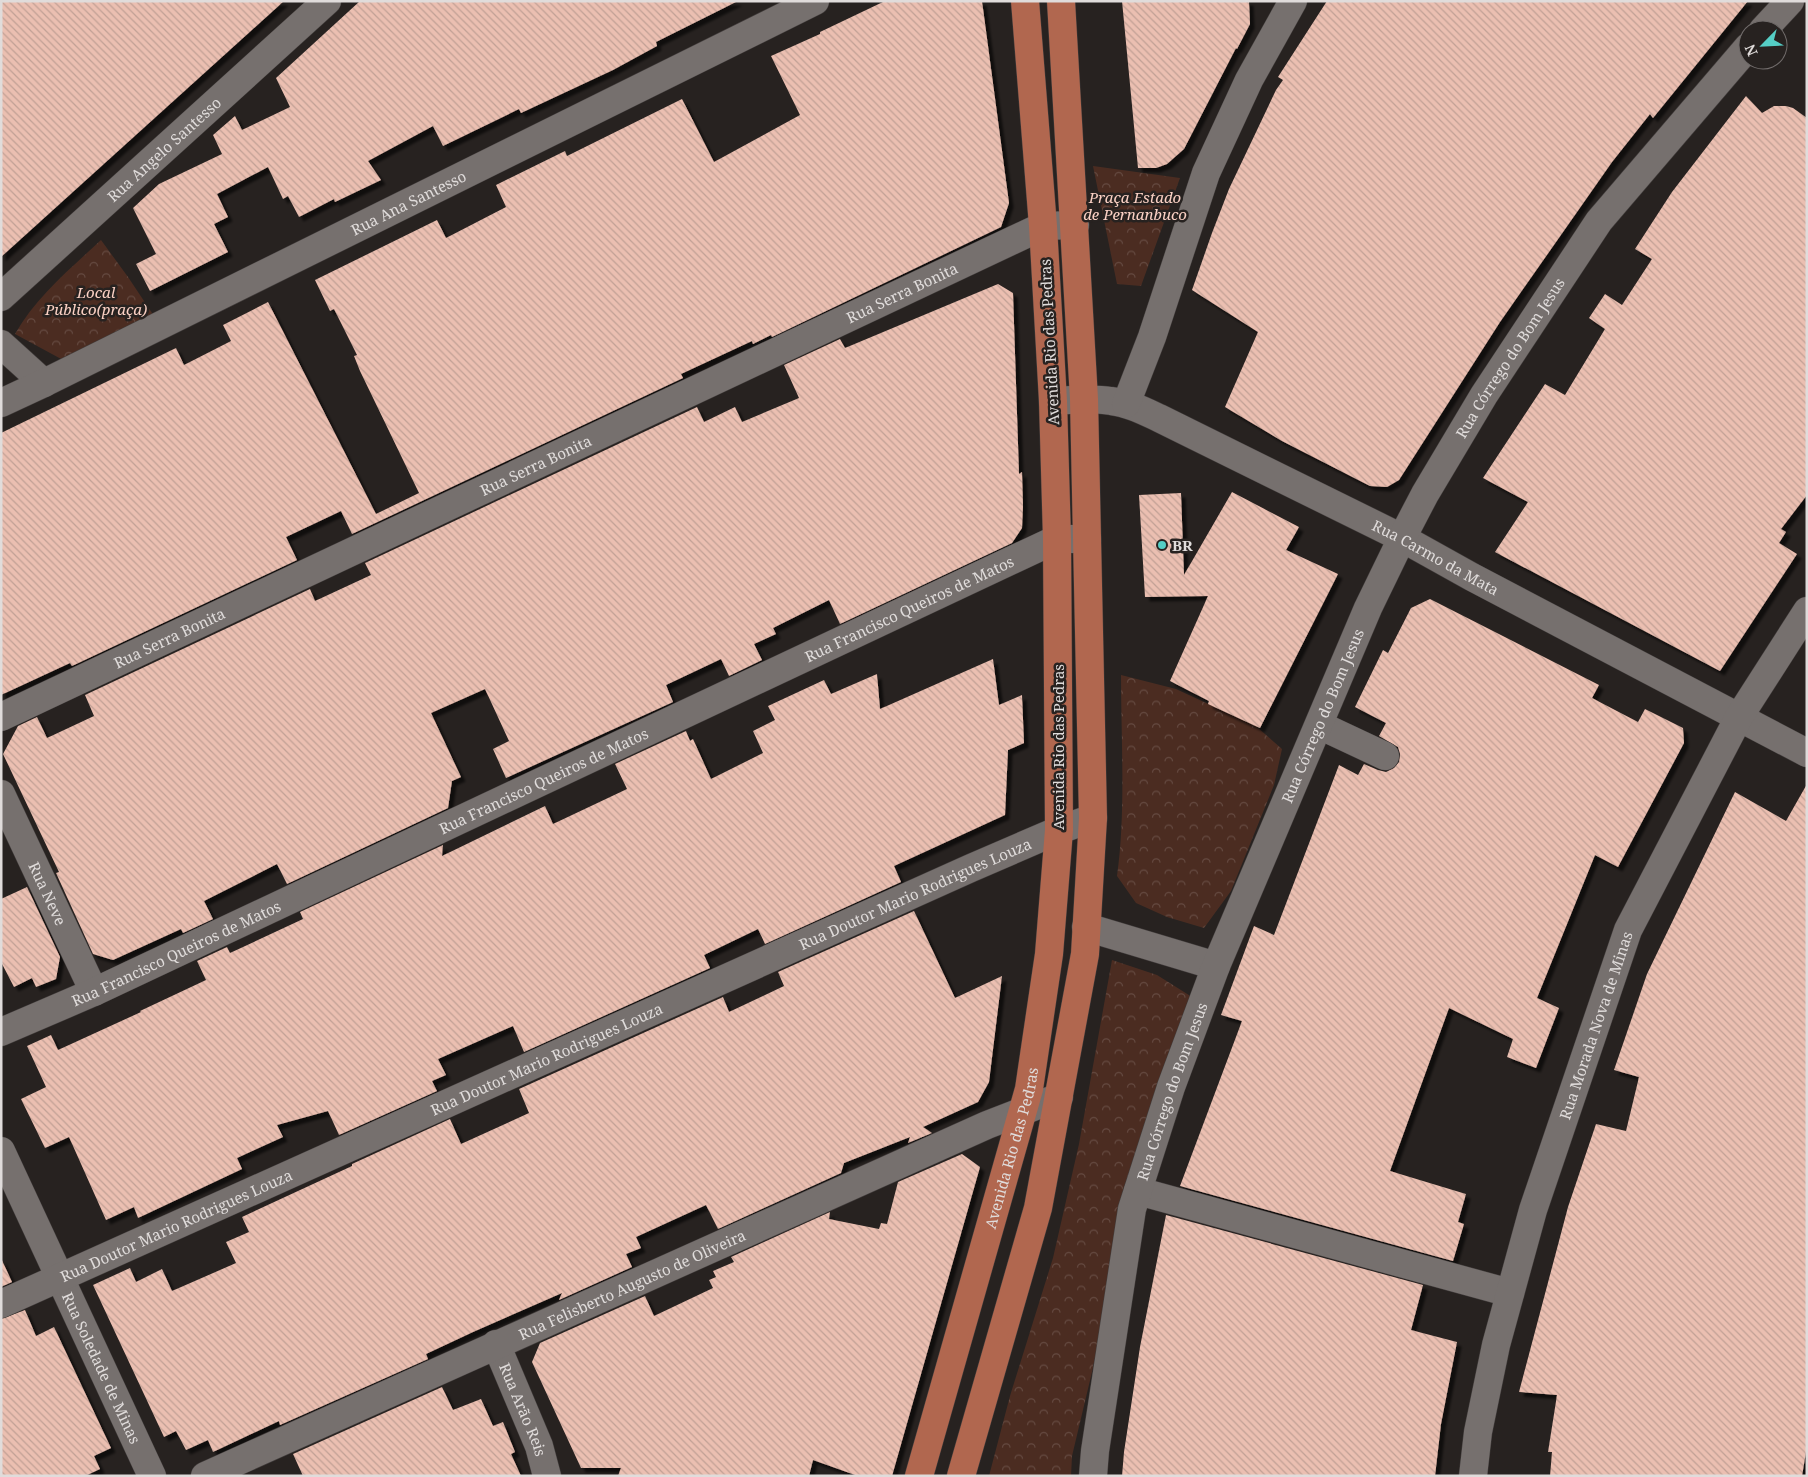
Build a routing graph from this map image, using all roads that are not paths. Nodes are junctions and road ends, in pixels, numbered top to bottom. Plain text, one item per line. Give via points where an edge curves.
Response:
1 (327, 1) edge
2 (815, 1) edge
3 (1025, 1) edge
4 (1061, 1) edge
5 (1293, 1) edge
6 (1790, 1) edge
7 (1773, 20) edge
8 (1738, 59) edge
9 (1075, 225) junction
10 (1043, 226) junction
11 (1, 298) edge
12 (1, 344) edge
13 (44, 383) junction
14 (1084, 399) junction
15 (1053, 401) junction
16 (1, 403) edge
17 (1126, 404) junction
18 (1402, 538) junction
19 (1057, 539) junction
20 (1087, 539) junction
21 (1807, 611) edge
22 (1, 717) edge
23 (1739, 717) junction
24 (1319, 725) junction
25 (1807, 753) edge
26 (1385, 756) dead end
27 (1, 794) edge
28 (1093, 818) junction
29 (1059, 830) junction
30 (1086, 927) junction
31 (1216, 966) junction
32 (94, 992) junction
33 (1, 1032) edge
34 (1059, 1097) junction
35 (1022, 1112) junction
36 (1, 1151) edge
37 (1138, 1191) junction
38 (61, 1277) junction
39 (1510, 1294) junction
40 (1, 1304) edge
41 (496, 1344) junction
42 (152, 1476) edge
43 (205, 1476) edge
44 (547, 1476) edge
45 (919, 1476) edge
46 (961, 1476) edge
47 (1093, 1476) edge
48 (1473, 1476) edge

1 - 11 street, Rua Angelo Santesso
2 - 13 street, Rua Ana Santesso
3 - 10 main road, Avenida Rio das Pedras
4 - 9 main road, Avenida Rio das Pedras
5 - 17 street via 1249,80 1206,173 1152,338
6 - 7 street
8 - 18 street, Rua Córrego do Bom Jesus via 1599,221 1484,395
9 - 10 street, Rua Serra Bonita
9 - 14 main road, Avenida Rio das Pedras
10 - 15 main road, Avenida Rio das Pedras
10 - 22 street, Rua Serra Bonita
12 - 13 street
13 - 16 street, Rua Ana Santesso
14 - 15 street, Rua Carmo da Mata
14 - 17 street, Rua Carmo da Mata
14 - 20 main road, Avenida Rio das Pedras
15 - 19 main road, Avenida Rio das Pedras
17 - 18 street, Rua Carmo da Mata
18 - 23 street, Rua Carmo da Mata
18 - 24 street, Rua Córrego do Bom Jesus via 1368,608
19 - 20 street, Rua Francisco Queiros de Matos
19 - 29 main road, Avenida Rio das Pedras
19 - 32 street, Rua Francisco Queiros de Matos
20 - 28 main road, Avenida Rio das Pedras
21 - 23 street, Rua Morada Nova de Minas
23 - 25 street, Rua Carmo da Mata
23 - 39 street, Rua Morada Nova de Minas via 1628,930 1533,1210
24 - 26 street
24 - 31 street, Rua Córrego do Bom Jesus
27 - 32 street, Rua Neve
28 - 29 street, Rua Doutor Mario Rodrigues Louza
28 - 30 main road, Avenida Rio das Pedras
29 - 35 main road, Avenida Rio das Pedras via 1049,954 1029,1089
29 - 38 street, Rua Doutor Mario Rodrigues Louza
30 - 31 street
30 - 34 main road, Avenida Rio das Pedras via 1085,954
31 - 37 street, Rua Córrego do Bom Jesus via 1171,1087
32 - 33 street, Rua Francisco Queiros de Matos
34 - 35 street, Rua Felisberto Augusto de Oliveira
34 - 46 main road, Avenida Rio das Pedras via 1038,1208
35 - 41 street, Rua Felisberto Augusto de Oliveira
35 - 45 main road, Avenida Rio das Pedras
36 - 38 street, Rua Soledade de Minas
37 - 39 street
37 - 47 street, Rua Córrego do Bom Jesus via 1132,1209
38 - 40 street, Rua Doutor Mario Rodrigues Louza
38 - 42 street, Rua Soledade de Minas
39 - 48 street, Rua Morada Nova de Minas via 1478,1432
41 - 43 street, Rua Felisberto Augusto de Oliveira
41 - 44 street, Rua Arão Reis via 539,1446

